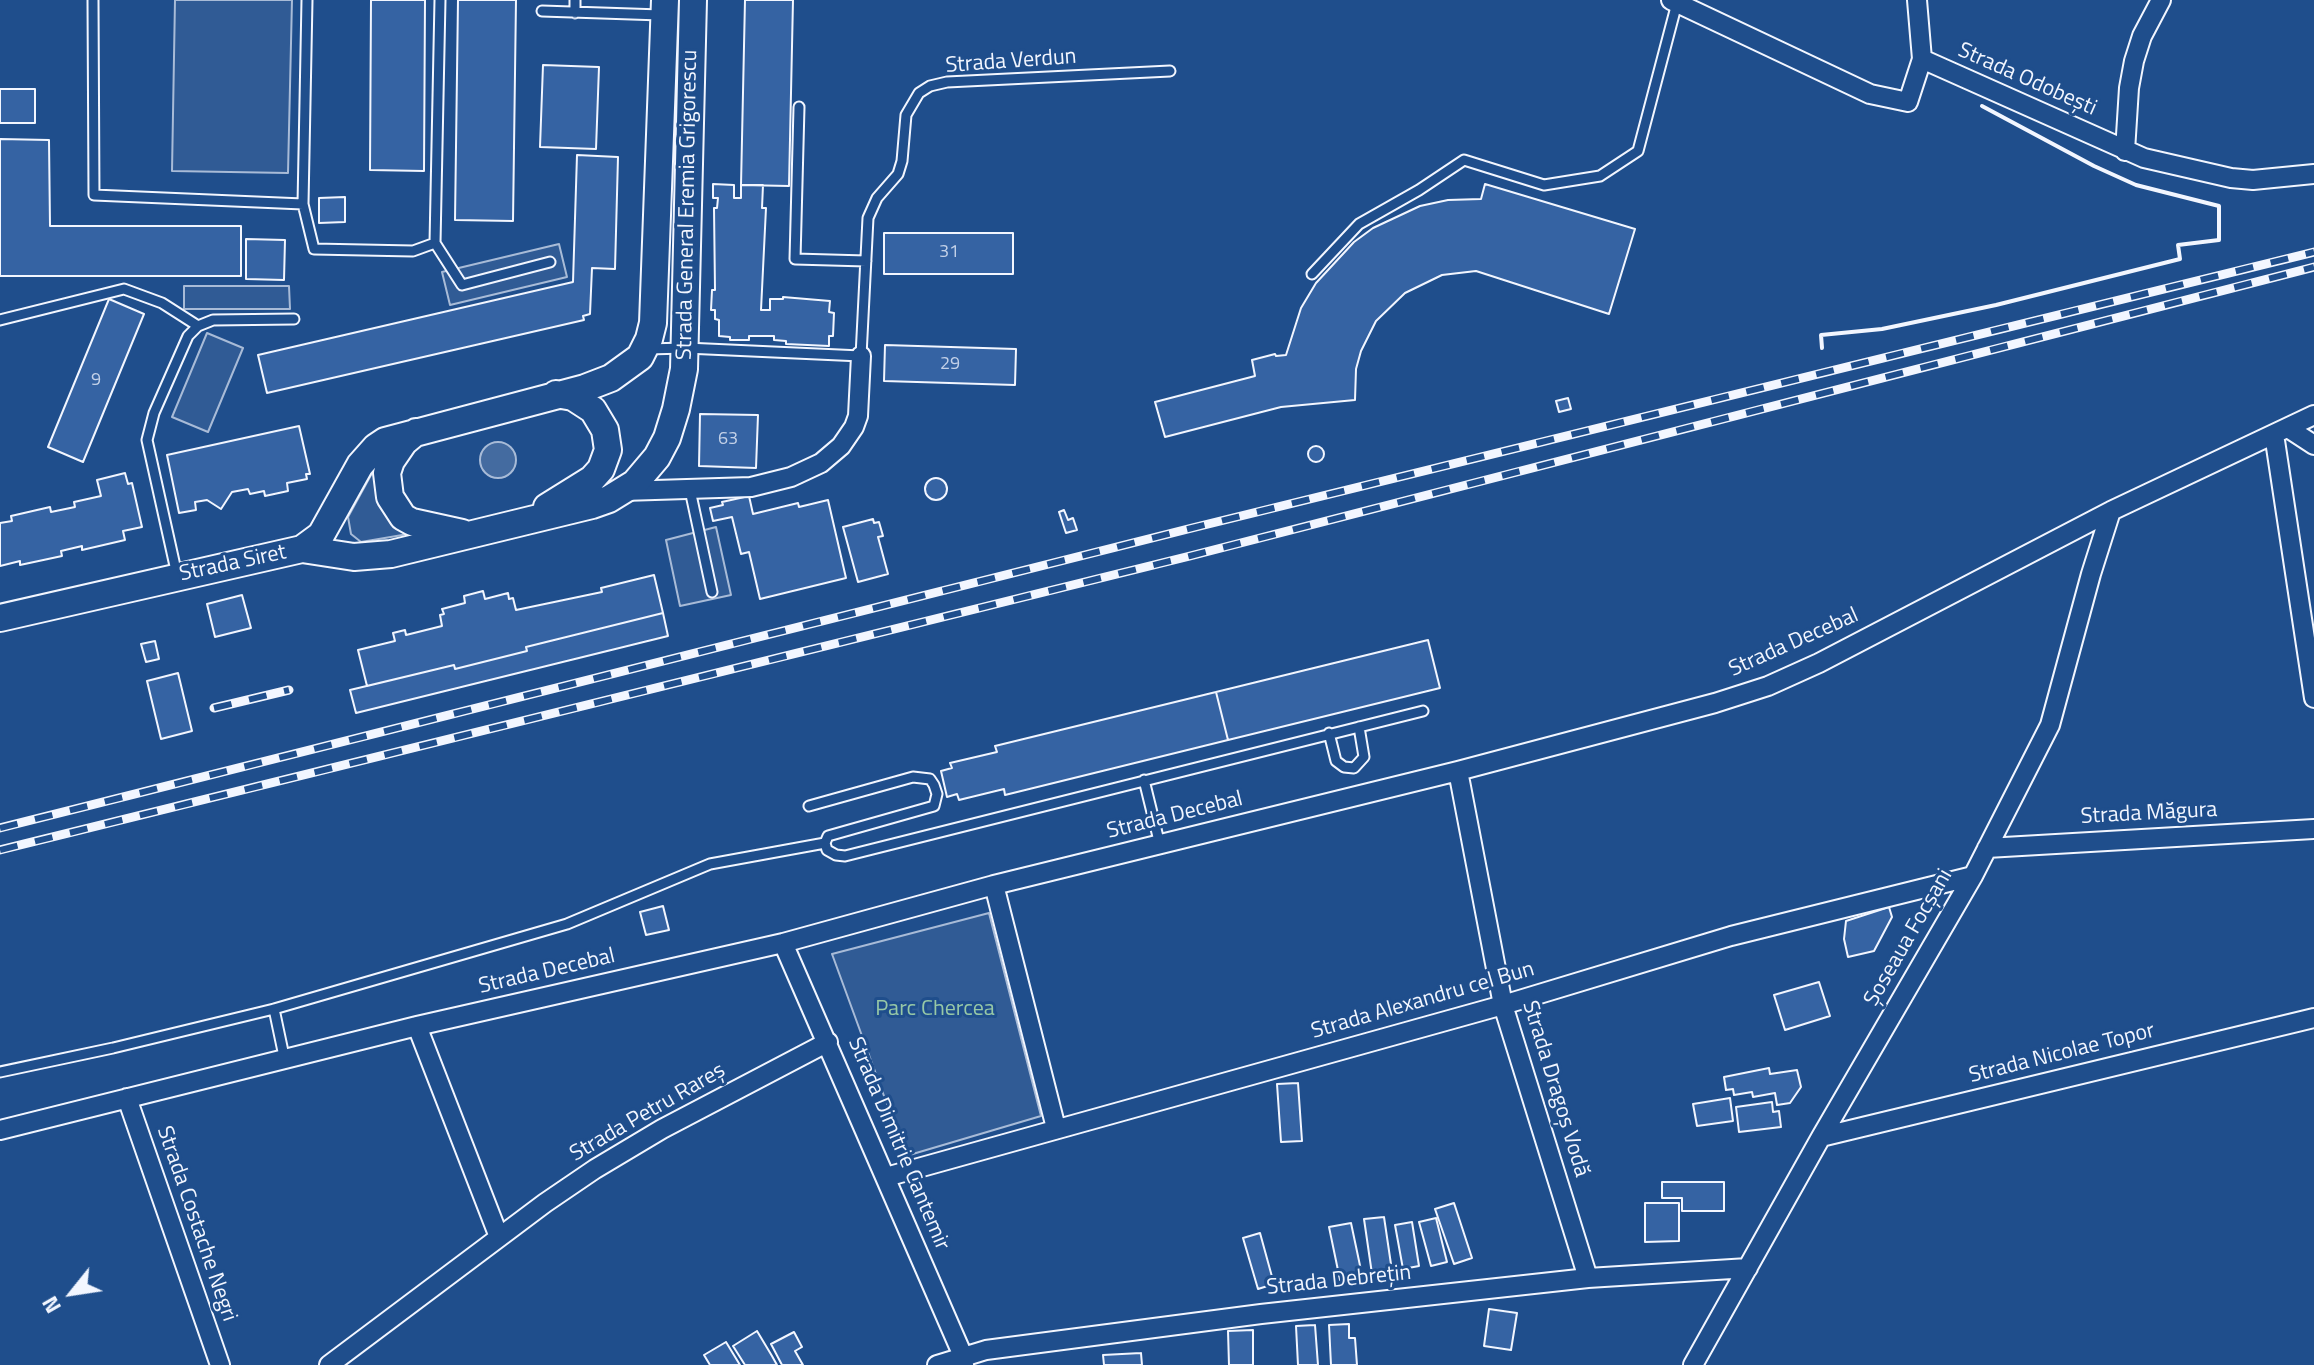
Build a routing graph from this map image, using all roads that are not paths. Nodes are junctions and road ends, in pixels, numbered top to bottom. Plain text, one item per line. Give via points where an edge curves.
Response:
1 (93, 0) edge
2 (307, 0) edge
3 (440, 0) edge
4 (575, 0) edge
5 (693, 0) edge
6 (1917, 0) edge
7 (2161, 0) edge
8 (1680, 3) edge
9 (665, 8) edge
10 (542, 11) dead end
11 (575, 13) junction
12 (1922, 59) junction
13 (1170, 71) dead end
14 (799, 107) dead end
15 (2125, 151) junction
16 (2314, 174) edge
17 (303, 204) junction
18 (435, 243) junction
19 (866, 261) junction
20 (550, 262) dead end
21 (1312, 274) dead end
22 (294, 319) dead end
23 (0, 320) edge
24 (198, 326) junction
25 (686, 348) junction
26 (644, 349) junction
27 (861, 356) junction
28 (556, 394) junction
29 (676, 409) joint
30 (2314, 415) edge
31 (419, 430) junction
32 (2281, 431) junction
33 (2314, 445) edge
34 (690, 490) junction
35 (623, 491) junction
36 (2111, 511) junction
37 (525, 520) junction
38 (467, 534) junction
39 (302, 549) junction
40 (177, 575) junction
41 (712, 592) dead end
42 (0, 618) edge
43 (2314, 698) edge
44 (1423, 711) dead end
45 (1359, 727) junction
46 (1329, 733) junction
47 (1458, 771) junction
48 (1144, 780) junction
49 (809, 806) dead end
50 (2314, 829) edge
51 (825, 843) junction
52 (1160, 845) junction
53 (1987, 848) junction
54 (1973, 876) junction
55 (994, 885) junction
56 (783, 943) junction
57 (1503, 1005) junction
58 (274, 1009) junction
59 (2314, 1018) edge
60 (417, 1026) junction
61 (828, 1042) junction
62 (285, 1061) junction
63 (0, 1072) edge
64 (127, 1098) junction
65 (1056, 1128) junction
66 (0, 1130) edge
67 (1821, 1137) junction
68 (886, 1177) junction
69 (499, 1237) junction
70 (1748, 1268) junction
71 (1588, 1278) junction
72 (963, 1361) edge
73 (220, 1365) edge
74 (329, 1365) edge
75 (937, 1365) edge
76 (1693, 1365) edge

1 - 17 lane via 94,195
2 - 17 lane
3 - 18 lane
4 - 11 lane
5 - 25 street, Strada General Eremia Grigorescu
6 - 12 street
7 - 15 street via 2134,61
8 - 12 street, Strada Odobești via 1870,94 1908,102
8 - 21 lane via 1638,151 1600,176 1544,185 1464,160 1359,224
9 - 11 lane
9 - 26 street, Strada General Eremia Grigorescu via 653,323
10 - 11 lane
12 - 15 street, Strada Odobești
13 - 19 lane, Strada Verdun via 930,86 912,101 906,115 898,174 870,208
14 - 19 lane via 795,259
15 - 16 street, Strada Odobești via 2231,178
17 - 18 lane via 314,249 413,251
18 - 20 lane via 462,285
19 - 27 lane, Strada Verdun
22 - 24 lane via 213,320
23 - 24 lane via 124,289 162,303
24 - 40 lane via 182,349 147,440
25 - 26 lane
25 - 27 lane
25 - 29 street, Strada General Eremia Grigorescu
26 - 28 street, Strada General Eremia Grigorescu via 611,378
27 - 34 street via 858,416 831,456 773,483
28 - 31 street, Strada General Eremia Grigorescu
28 - 37 street, Strada Siret via 593,410 605,430 608,450 592,479
29 - 35 street, Strada Siret via 657,457
30 - 32 street, Strada Decebal
31 - 38 street, Strada Siret via 391,461 390,497 412,522
31 - 39 street, Strada General Eremia Grigorescu via 376,447 360,465 328,525
32 - 33 street
32 - 36 street, Strada Decebal
32 - 43 street
34 - 35 street
34 - 41 lane
35 - 37 street, Strada Siret via 592,505
36 - 47 street, Strada Decebal via 1768,686
36 - 53 street, Șoseaua Focșani via 2050,725
37 - 38 street, Strada Siret
38 - 39 street, Strada Siret via 373,556
39 - 40 street, Strada Siret
40 - 42 street, Strada Siret
44 - 45 lane
45 - 46 lane
45 - 46 lane via 1364,757 1354,768 1336,761
46 - 48 lane
47 - 52 street, Strada Decebal
47 - 57 street, Strada Dragoș Vodă
48 - 51 lane via 845,856 831,853
48 - 52 lane
49 - 51 lane via 913,777 930,779 934,785 934,806 828,836
50 - 53 street, Strada Măgura
51 - 58 lane via 710,864 559,927
52 - 55 street, Strada Decebal
53 - 54 street, Șoseaua Focșani
54 - 57 street, Strada Alexandru cel Bun via 1731,936
54 - 67 street, Șoseaua Focșani
55 - 56 street, Strada Decebal
55 - 65 street
56 - 60 street, Strada Decebal
56 - 61 street, Strada Dimitrie Cantemir
57 - 65 street, Strada Alexandru cel Bun
57 - 71 street, Strada Dragoș Vodă
58 - 62 lane
58 - 63 lane
59 - 67 street, Strada Nicolae Topor
60 - 62 street, Strada Decebal
60 - 69 street
61 - 68 street, Strada Dimitrie Cantemir
61 - 69 street, Strada Petru Rareș via 662,1129
62 - 64 street, Strada Decebal
64 - 66 street, Strada Decebal
64 - 73 street, Strada Costache Negri
65 - 68 street, Strada Alexandru cel Bun
67 - 70 street, Șoseaua Focșani
68 - 72 street, Strada Dimitrie Cantemir
69 - 74 street, Strada Petru Rareș
70 - 71 street, Strada Debrețin
70 - 76 street, Șoseaua Focșani
71 - 72 street, Strada Debrețin via 986,1350
72 - 75 street, Strada Debrețin

